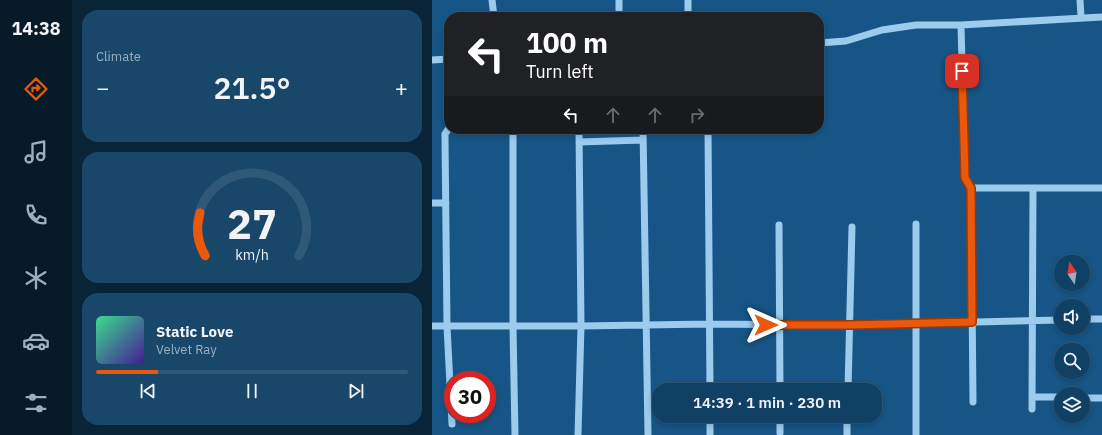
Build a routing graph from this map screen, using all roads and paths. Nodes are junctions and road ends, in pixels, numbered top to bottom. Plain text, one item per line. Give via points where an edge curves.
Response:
1 (492, 0) edge
2 (619, 0) edge
3 (688, 0) edge
4 (1080, 0) edge
5 (493, 12) edge
6 (619, 12) edge
7 (688, 12) edge
8 (1102, 16) edge
9 (1081, 17) junction
10 (961, 25) junction
11 (824, 43) edge
12 (444, 59) edge
13 (432, 60) edge
14 (445, 134) edge
15 (513, 134) edge
16 (579, 134) edge
17 (643, 134) edge
18 (708, 134) edge
19 (643, 140) junction
20 (579, 142) junction
21 (971, 188) junction
22 (1033, 188) junction
23 (1102, 188) edge
24 (432, 203) edge
25 (446, 203) junction
26 (916, 224) dead end
27 (780, 225) dead end
28 (852, 228) dead end
29 (1090, 319) edge
30 (1102, 319) edge
31 (1054, 320) edge
32 (1032, 321) junction
33 (972, 322) junction
34 (709, 324) junction
35 (915, 324) junction
36 (647, 325) junction
37 (780, 325) junction
38 (849, 325) junction
39 (432, 326) edge
40 (447, 326) junction
41 (581, 326) junction
42 (513, 327) junction
43 (710, 383) edge
44 (780, 383) edge
45 (848, 383) edge
46 (1032, 397) junction
47 (1054, 398) edge
48 (1090, 398) edge
49 (1102, 398) edge
50 (973, 402) dead end
51 (1032, 409) dead end
52 (710, 423) edge
53 (780, 423) edge
54 (847, 423) edge
55 (452, 424) dead end
56 (780, 433) dead end
57 (515, 435) edge
58 (578, 435) edge
59 (648, 435) edge
60 (710, 435) edge
61 (847, 435) edge
62 (916, 435) edge

1 - 5 street
2 - 6 street
3 - 7 street
4 - 9 street
8 - 9 street
9 - 10 street
10 - 11 street via 916,25 882,30 846,41
10 - 21 street via 965,178
12 - 13 street
14 - 25 street
15 - 42 street
16 - 20 street
17 - 19 street
18 - 34 street
19 - 20 street
19 - 36 street
20 - 41 street
21 - 22 street
21 - 33 street
22 - 23 street
22 - 32 street
24 - 25 street
25 - 40 street
26 - 35 street
27 - 37 street
28 - 38 street
29 - 30 street
31 - 32 street
32 - 33 street
32 - 46 street
33 - 35 street
33 - 50 street
34 - 36 street
34 - 37 street
34 - 43 street
35 - 38 street
35 - 62 street
36 - 41 street
36 - 59 street
37 - 38 street
37 - 44 street
38 - 45 street
39 - 40 street
40 - 42 street
40 - 55 street
41 - 42 street
41 - 58 street
42 - 57 street
46 - 47 street
46 - 51 street
48 - 49 street
52 - 60 street
53 - 56 street
54 - 61 street

